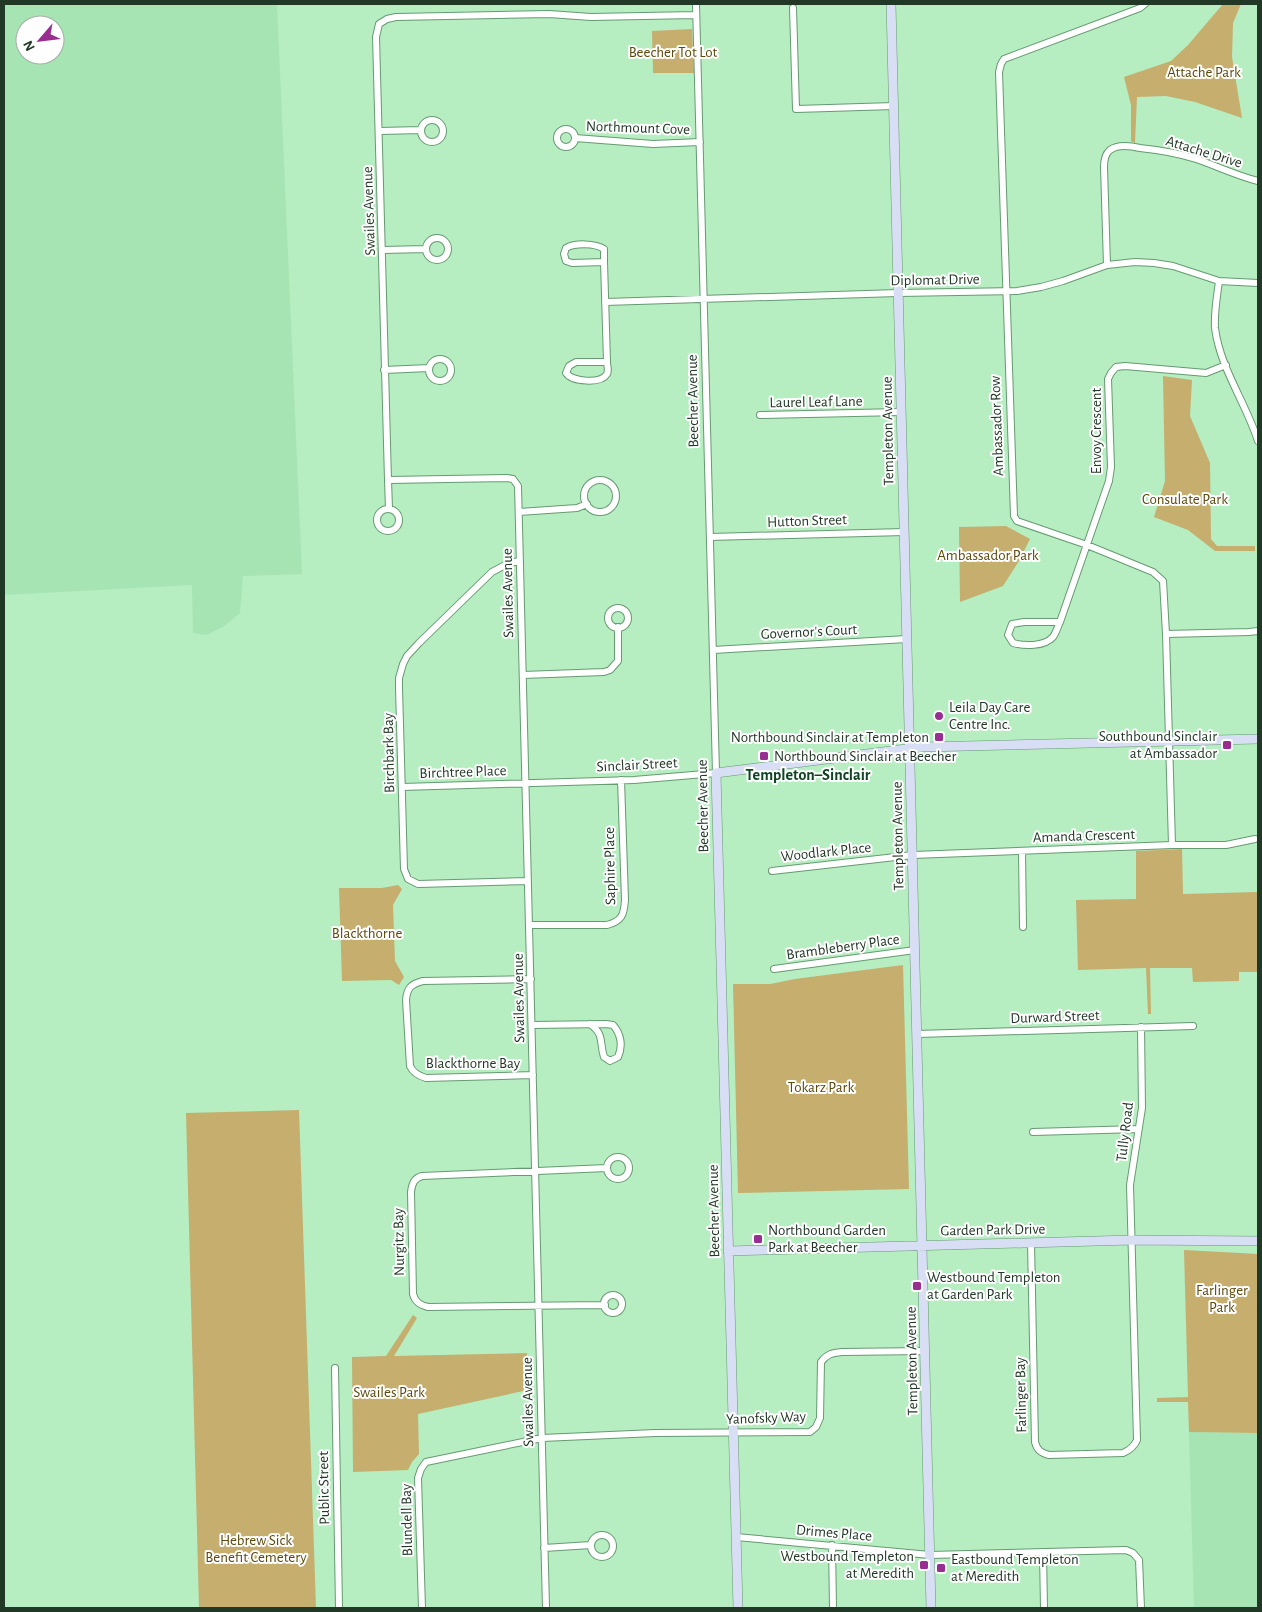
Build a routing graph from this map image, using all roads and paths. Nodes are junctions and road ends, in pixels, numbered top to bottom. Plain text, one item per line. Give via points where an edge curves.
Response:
1 (696, 4) edge
2 (891, 4) edge
3 (1145, 4) edge
4 (793, 8) dead end
5 (696, 15) junction
6 (894, 106) junction
7 (421, 130) dead end
8 (380, 131) junction
9 (575, 138) dead end
10 (700, 142) junction
11 (1258, 181) edge
12 (426, 249) dead end
13 (383, 250) junction
14 (604, 262) junction
15 (1107, 265) junction
16 (1219, 281) junction
17 (1258, 283) edge
18 (1005, 291) junction
19 (898, 292) junction
20 (704, 298) junction
21 (605, 302) junction
22 (607, 362) junction
23 (1226, 365) junction
24 (429, 368) dead end
25 (384, 370) junction
26 (901, 412) junction
27 (760, 415) dead end
28 (1258, 441) edge
29 (388, 480) junction
30 (587, 504) junction
31 (388, 509) dead end
32 (519, 512) junction
33 (904, 532) junction
34 (710, 537) junction
35 (1087, 545) junction
36 (520, 561) junction
37 (1060, 622) junction
38 (618, 627) dead end
39 (1258, 631) edge
40 (1166, 634) junction
41 (907, 639) junction
42 (713, 650) junction
43 (523, 676) junction
44 (1258, 739) edge
45 (1168, 741) junction
46 (910, 748) junction
47 (716, 773) junction
48 (621, 780) junction
49 (526, 782) junction
50 (402, 786) junction
51 (1255, 839) dead end
52 (1172, 845) junction
53 (1022, 851) junction
54 (912, 855) junction
55 (772, 871) dead end
56 (528, 881) junction
57 (529, 925) junction
58 (1023, 927) dead end
59 (915, 950) junction
60 (774, 969) dead end
61 (531, 979) junction
62 (590, 1024) junction
63 (532, 1025) junction
64 (1193, 1026) dead end
65 (1141, 1027) junction
66 (917, 1034) junction
67 (533, 1075) junction
68 (1138, 1129) junction
69 (1033, 1132) dead end
70 (607, 1168) dead end
71 (535, 1171) junction
72 (1132, 1240) junction
73 (1258, 1241) edge
74 (1031, 1243) junction
75 (923, 1246) junction
76 (728, 1252) junction
77 (538, 1305) junction
78 (605, 1305) dead end
79 (925, 1351) junction
80 (335, 1368) dead end
81 (733, 1432) junction
82 (542, 1438) junction
83 (736, 1537) junction
84 (591, 1545) dead end
85 (832, 1545) junction
86 (544, 1548) junction
87 (1043, 1552) junction
88 (930, 1555) junction
89 (339, 1608) edge
90 (422, 1608) edge
91 (546, 1608) edge
92 (738, 1608) edge
93 (833, 1608) edge
94 (931, 1608) edge
95 (1044, 1608) edge
96 (1141, 1608) edge

1 - 5 street, Beecher Avenue
2 - 6 street, Templeton Avenue
3 - 18 street, Ambassador Row via 1004,59 1000,64
4 - 6 street via 796,109
5 - 8 street, Swailes Avenue via 591,17 549,14 387,19 379,24 376,37
5 - 10 street, Beecher Avenue
6 - 19 street, Templeton Avenue
7 - 8 street
8 - 13 street, Swailes Avenue
9 - 10 street, Northmount Cove via 653,144
10 - 20 street, Beecher Avenue
11 - 15 street, Attache Drive via 1170,152 1130,146 1111,149 1106,154 1104,167
12 - 13 street
13 - 25 street, Swailes Avenue
14 - 14 street via 604,249 596,245 570,246 564,254 566,261 572,263
14 - 21 street
15 - 16 street, Diplomat Drive via 1154,262
15 - 18 street, Diplomat Drive via 1048,285
16 - 17 street, Diplomat Drive
16 - 23 street via 1215,327
18 - 19 street, Diplomat Drive
18 - 35 street, Ambassador Row via 1014,516 1021,523
19 - 20 street, Diplomat Drive
19 - 26 street, Templeton Avenue
20 - 21 street, Diplomat Drive
20 - 34 street, Beecher Avenue
21 - 22 street
22 - 22 street via 576,362 566,373 577,380 597,380 606,376
23 - 28 street
23 - 35 street, Envoy Crescent via 1206,373 1125,366 1116,367 1111,373 1108,386 1110,474
24 - 25 street
25 - 29 street, Swailes Avenue
26 - 27 street, Laurel Leaf Lane
26 - 33 street, Templeton Avenue
29 - 31 street
29 - 32 street, Swailes Avenue via 513,479 518,486
30 - 30 street via 593,510 608,509 615,501 615,490 606,481 594,481 584,494
30 - 32 street via 577,508
32 - 36 street, Swailes Avenue
33 - 34 street, Hutton Street
33 - 41 street, Templeton Avenue
34 - 42 street, Beecher Avenue
35 - 37 street
35 - 40 street, Ambassador Row via 1159,576 1164,587
36 - 43 street, Swailes Avenue
36 - 50 street, Birchbark Bay via 492,572 407,656 399,683
37 - 37 street via 1053,637 1042,644 1013,643 1008,635 1012,624
38 - 43 street via 618,661 610,670
39 - 40 street
40 - 45 street, Ambassador Row
41 - 42 street, Governor's Court
41 - 46 street, Templeton Avenue
42 - 47 street, Beecher Avenue
43 - 49 street, Swailes Avenue
44 - 45 street, Sinclair Street
45 - 46 street, Sinclair Street
45 - 52 street, Ambassador Row
46 - 47 street, Sinclair Street
46 - 54 street, Templeton Avenue
47 - 48 street, Sinclair Street
47 - 76 street, Beecher Avenue
48 - 49 street, Sinclair Street
48 - 57 street, Saphire Place via 625,900 622,917 607,925
49 - 50 street, Birchtree Place
49 - 56 street, Swailes Avenue
50 - 56 street, Birchbark Bay via 404,868 408,879 418,884
51 - 52 street, Amanda Crescent via 1226,845
52 - 53 street, Amanda Crescent
53 - 54 street, Amanda Crescent
53 - 58 street
54 - 55 street, Woodlark Place
54 - 59 street, Templeton Avenue
56 - 57 street, Swailes Avenue
57 - 61 street, Swailes Avenue
59 - 60 street, Brambleberry Place
59 - 66 street, Templeton Avenue
61 - 63 street, Swailes Avenue
61 - 67 street, Blackthorne Bay via 423,981 409,987 406,1000 410,1066 414,1073 426,1078
62 - 62 street via 602,1038 604,1057 610,1061 618,1057 621,1042 618,1030 613,1025
62 - 63 street
63 - 67 street, Swailes Avenue
64 - 65 street, Durward Street
65 - 66 street, Durward Street
65 - 68 street, Tully Road via 1142,1108
66 - 75 street, Templeton Avenue
67 - 71 street, Swailes Avenue
68 - 69 street
68 - 72 street, Tully Road via 1130,1186
70 - 71 street
71 - 77 street, Swailes Avenue
71 - 77 street, Nurgitz Bay via 422,1176 412,1183 410,1192 414,1300 428,1307
72 - 73 street, Garden Park Drive
72 - 74 street, Garden Park Drive
72 - 74 street, Farlinger Bay via 1136,1440 1134,1446 1123,1453 1049,1455 1037,1448
74 - 75 street, Garden Park Drive
75 - 76 street, Garden Park Drive
75 - 79 street, Templeton Avenue
76 - 81 street, Beecher Avenue
77 - 78 street
77 - 82 street, Swailes Avenue
79 - 81 street, Yanofsky Way via 833,1353 825,1356 821,1362 820,1418 810,1432
79 - 88 street, Templeton Avenue
80 - 89 street, Public Street
81 - 82 street, Yanofsky Way
81 - 83 street, Beecher Avenue
82 - 86 street, Swailes Avenue
82 - 90 street, Blundell Bay via 432,1460 422,1465 418,1478
83 - 85 street, Drimes Place
83 - 92 street, Beecher Avenue
84 - 86 street
85 - 88 street, Drimes Place
85 - 93 street
86 - 91 street, Swailes Avenue
87 - 88 street, Drimes Place
87 - 95 street
87 - 96 street, Drimes Place via 1126,1550 1133,1553 1140,1565
88 - 94 street, Templeton Avenue

